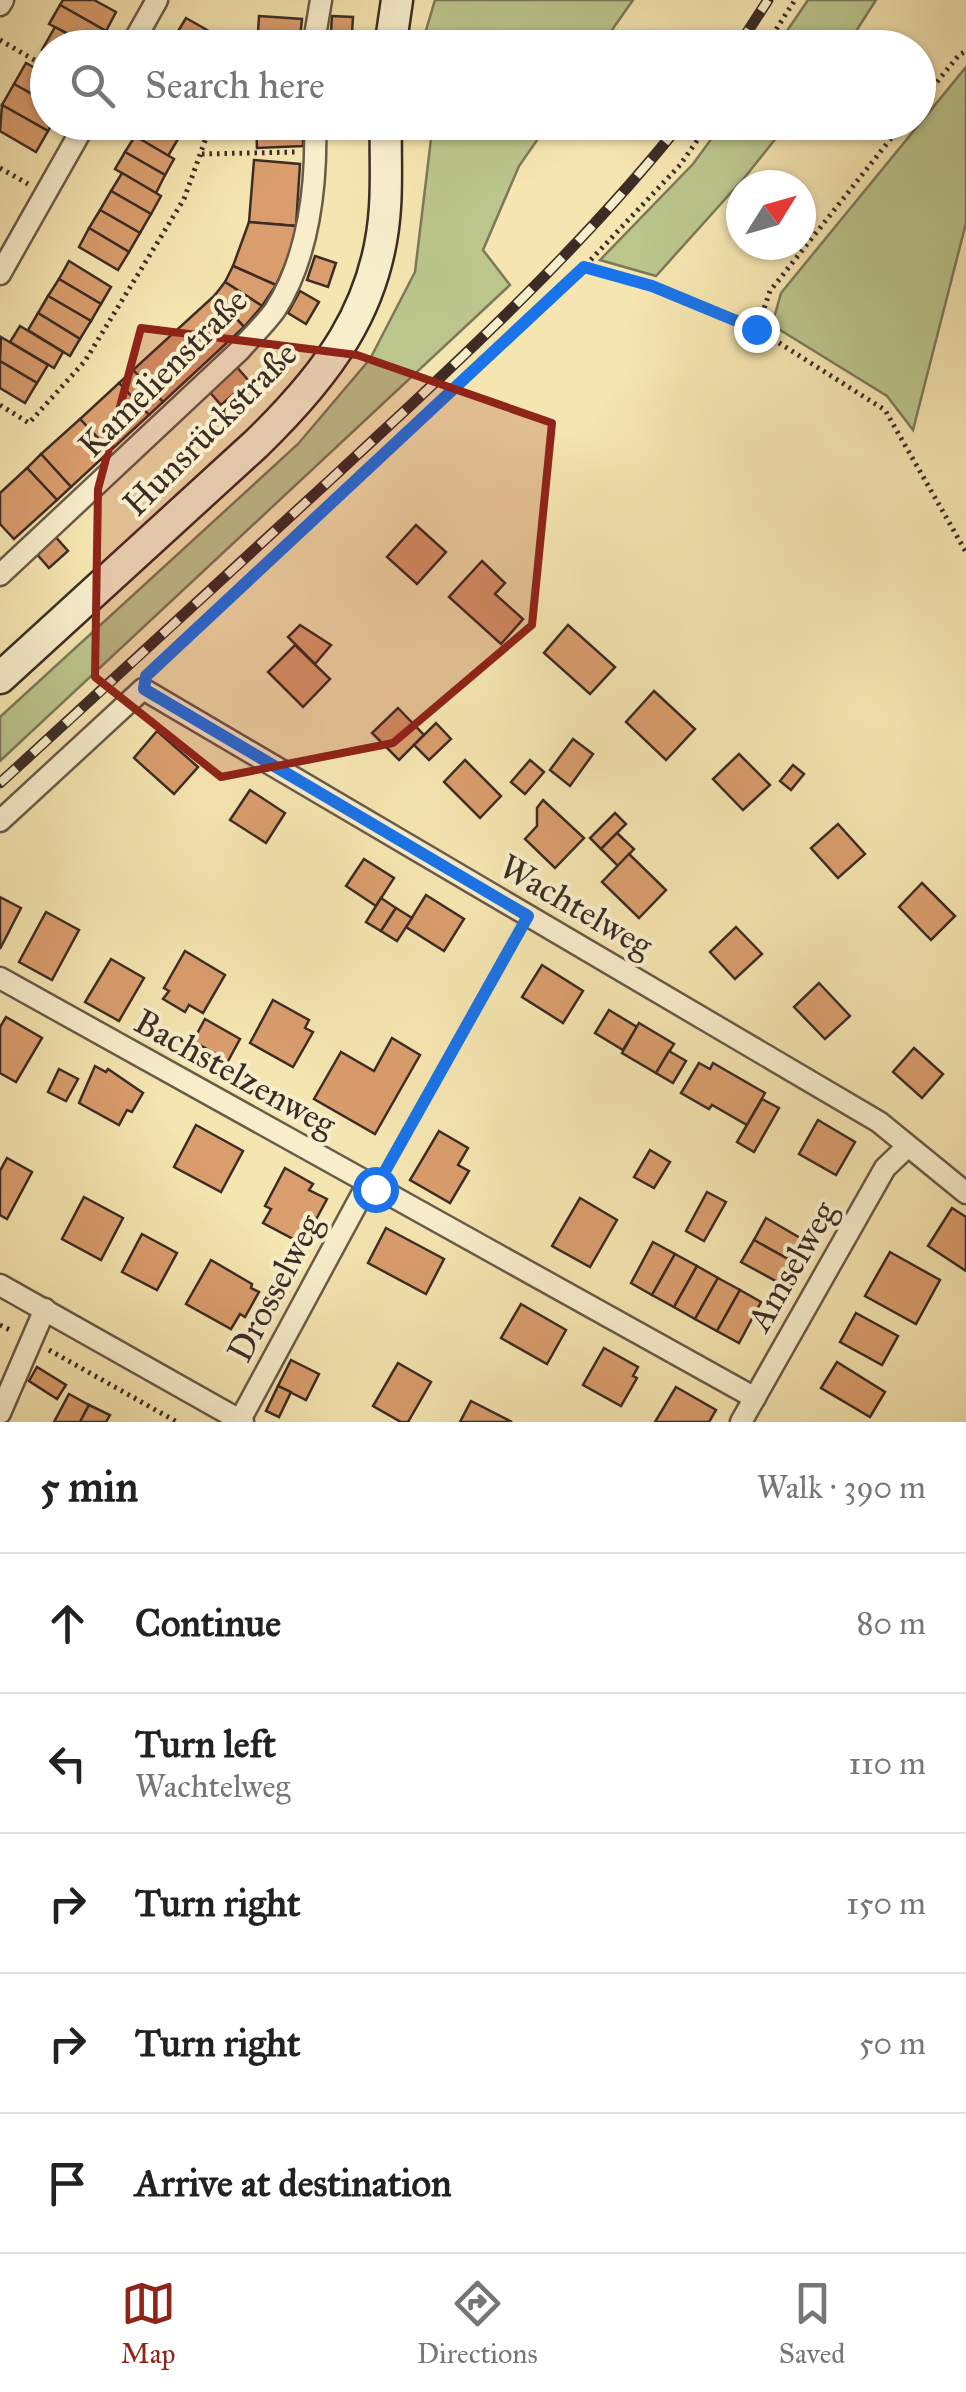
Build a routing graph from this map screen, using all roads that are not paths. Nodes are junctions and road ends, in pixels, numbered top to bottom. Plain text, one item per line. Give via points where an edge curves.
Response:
1 (157, 0) edge
2 (321, 0) edge
3 (397, 0) edge
4 (140, 30) edge
5 (315, 30) edge
6 (393, 30) edge
7 (76, 140) edge
8 (314, 140) edge
9 (386, 140) edge
10 (0, 274) edge
11 (0, 575) edge
12 (0, 678) edge
13 (0, 821) edge
14 (0, 978) edge
15 (906, 1147) junction
16 (371, 1187) junction
17 (966, 1193) edge
18 (0, 1285) edge
19 (46, 1310) junction
20 (755, 1398) junction
21 (0, 1413) edge
22 (241, 1421) edge
23 (741, 1422) edge

1 - 4 street
2 - 5 street
3 - 6 main road
7 - 10 street
8 - 11 street, Kamelienstraße via 309,220 274,311
9 - 12 main road, Hunsrückstraße via 376,263 361,312 332,361 298,404
13 - 15 street, Wachtelweg via 144,689 879,1122
14 - 16 street, Bachstelzenweg
15 - 17 street, Wachtelweg
15 - 20 street, Amselweg via 885,1168
16 - 20 street, Bachstelzenweg
16 - 22 street, Drosselweg
18 - 19 street
19 - 21 street
19 - 22 street
20 - 23 street, Amselweg

